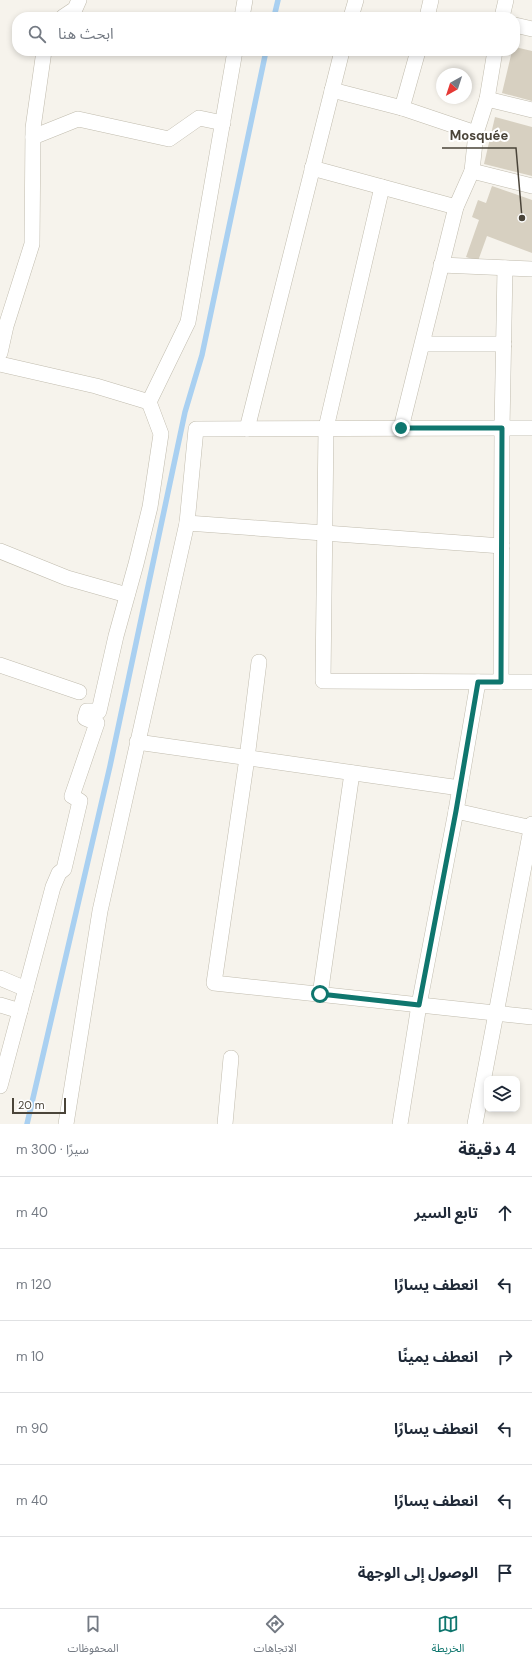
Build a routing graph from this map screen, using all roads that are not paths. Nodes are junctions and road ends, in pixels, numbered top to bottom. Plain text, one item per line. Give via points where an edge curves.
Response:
1 (79, 0) edge
2 (245, 0) edge
3 (356, 0) edge
4 (431, 0) edge
5 (506, 0) edge
6 (71, 12) edge
7 (243, 12) edge
8 (352, 12) edge
9 (428, 12) edge
10 (503, 12) edge
11 (520, 26) edge
12 (532, 29) edge
13 (43, 56) edge
14 (235, 56) edge
15 (341, 56) edge
16 (417, 56) edge
17 (494, 56) edge
18 (332, 90) junction
19 (487, 99) junction
20 (402, 108) junction
21 (532, 110) edge
22 (223, 123) junction
23 (476, 133) junction
24 (33, 137) junction
25 (312, 168) junction
26 (472, 171) junction
27 (532, 186) edge
28 (382, 187) junction
29 (456, 206) junction
30 (442, 265) junction
31 (505, 268) junction
32 (532, 269) edge
33 (423, 344) junction
34 (504, 344) junction
35 (0, 353) edge
36 (0, 364) edge
37 (149, 402) junction
38 (326, 428) junction
39 (401, 428) junction
40 (502, 428) junction
41 (532, 428) edge
42 (247, 429) junction
43 (187, 523) junction
44 (325, 533) junction
45 (502, 546) junction
46 (0, 551) edge
47 (127, 595) junction
48 (259, 662) dead end
49 (0, 665) edge
50 (478, 682) junction
51 (501, 682) junction
52 (532, 682) edge
53 (79, 692) dead end
54 (137, 742) junction
55 (247, 758) junction
56 (352, 773) junction
57 (460, 788) junction
58 (456, 811) junction
59 (532, 827) edge
60 (0, 978) edge
61 (26, 989) junction
62 (320, 994) junction
63 (0, 1005) edge
64 (419, 1005) junction
65 (20, 1011) junction
66 (496, 1013) junction
67 (532, 1017) edge
68 (231, 1058) dead end
69 (0, 1086) edge
70 (66, 1124) edge
71 (225, 1124) edge
72 (400, 1124) edge
73 (475, 1124) edge

1 - 6 street via 76,9
2 - 7 street
3 - 8 street
4 - 9 street
5 - 10 street
11 - 12 street
13 - 24 street
14 - 22 street
15 - 18 street
16 - 20 street
17 - 19 street
18 - 20 street
18 - 25 street
19 - 21 street
19 - 23 street
20 - 23 street
22 - 24 street via 199,118 170,139 78,119
22 - 37 street via 188,322
23 - 26 street
24 - 35 street via 32,244
25 - 28 street
25 - 42 street
26 - 27 street
26 - 29 street
28 - 29 street
28 - 38 street
29 - 30 street
30 - 31 street
30 - 33 street
31 - 32 street
31 - 34 street
33 - 34 street
33 - 39 street
34 - 40 street
36 - 37 street via 96,386
37 - 47 street via 161,434 150,506
38 - 39 street
38 - 42 street
38 - 44 street
39 - 40 street
40 - 41 street
40 - 45 street
42 - 43 street via 196,429
43 - 44 street
43 - 54 street
44 - 45 street
44 - 50 street via 323,680
45 - 51 street
46 - 47 street via 67,578
47 - 61 street via 99,711 87,711 85,718 97,723 72,796 80,801 64,869 58,873 53,888
48 - 55 street
49 - 53 street
50 - 51 street
50 - 57 street
51 - 52 street
54 - 55 street
54 - 70 street via 100,911
55 - 56 street
55 - 62 street via 214,983
56 - 57 street
56 - 62 street
57 - 58 street
58 - 59 street
58 - 64 street
59 - 66 street
60 - 61 street
61 - 65 street
62 - 64 street
63 - 65 street
64 - 66 street
64 - 72 street
65 - 69 street
66 - 67 street
66 - 73 street
68 - 71 street

